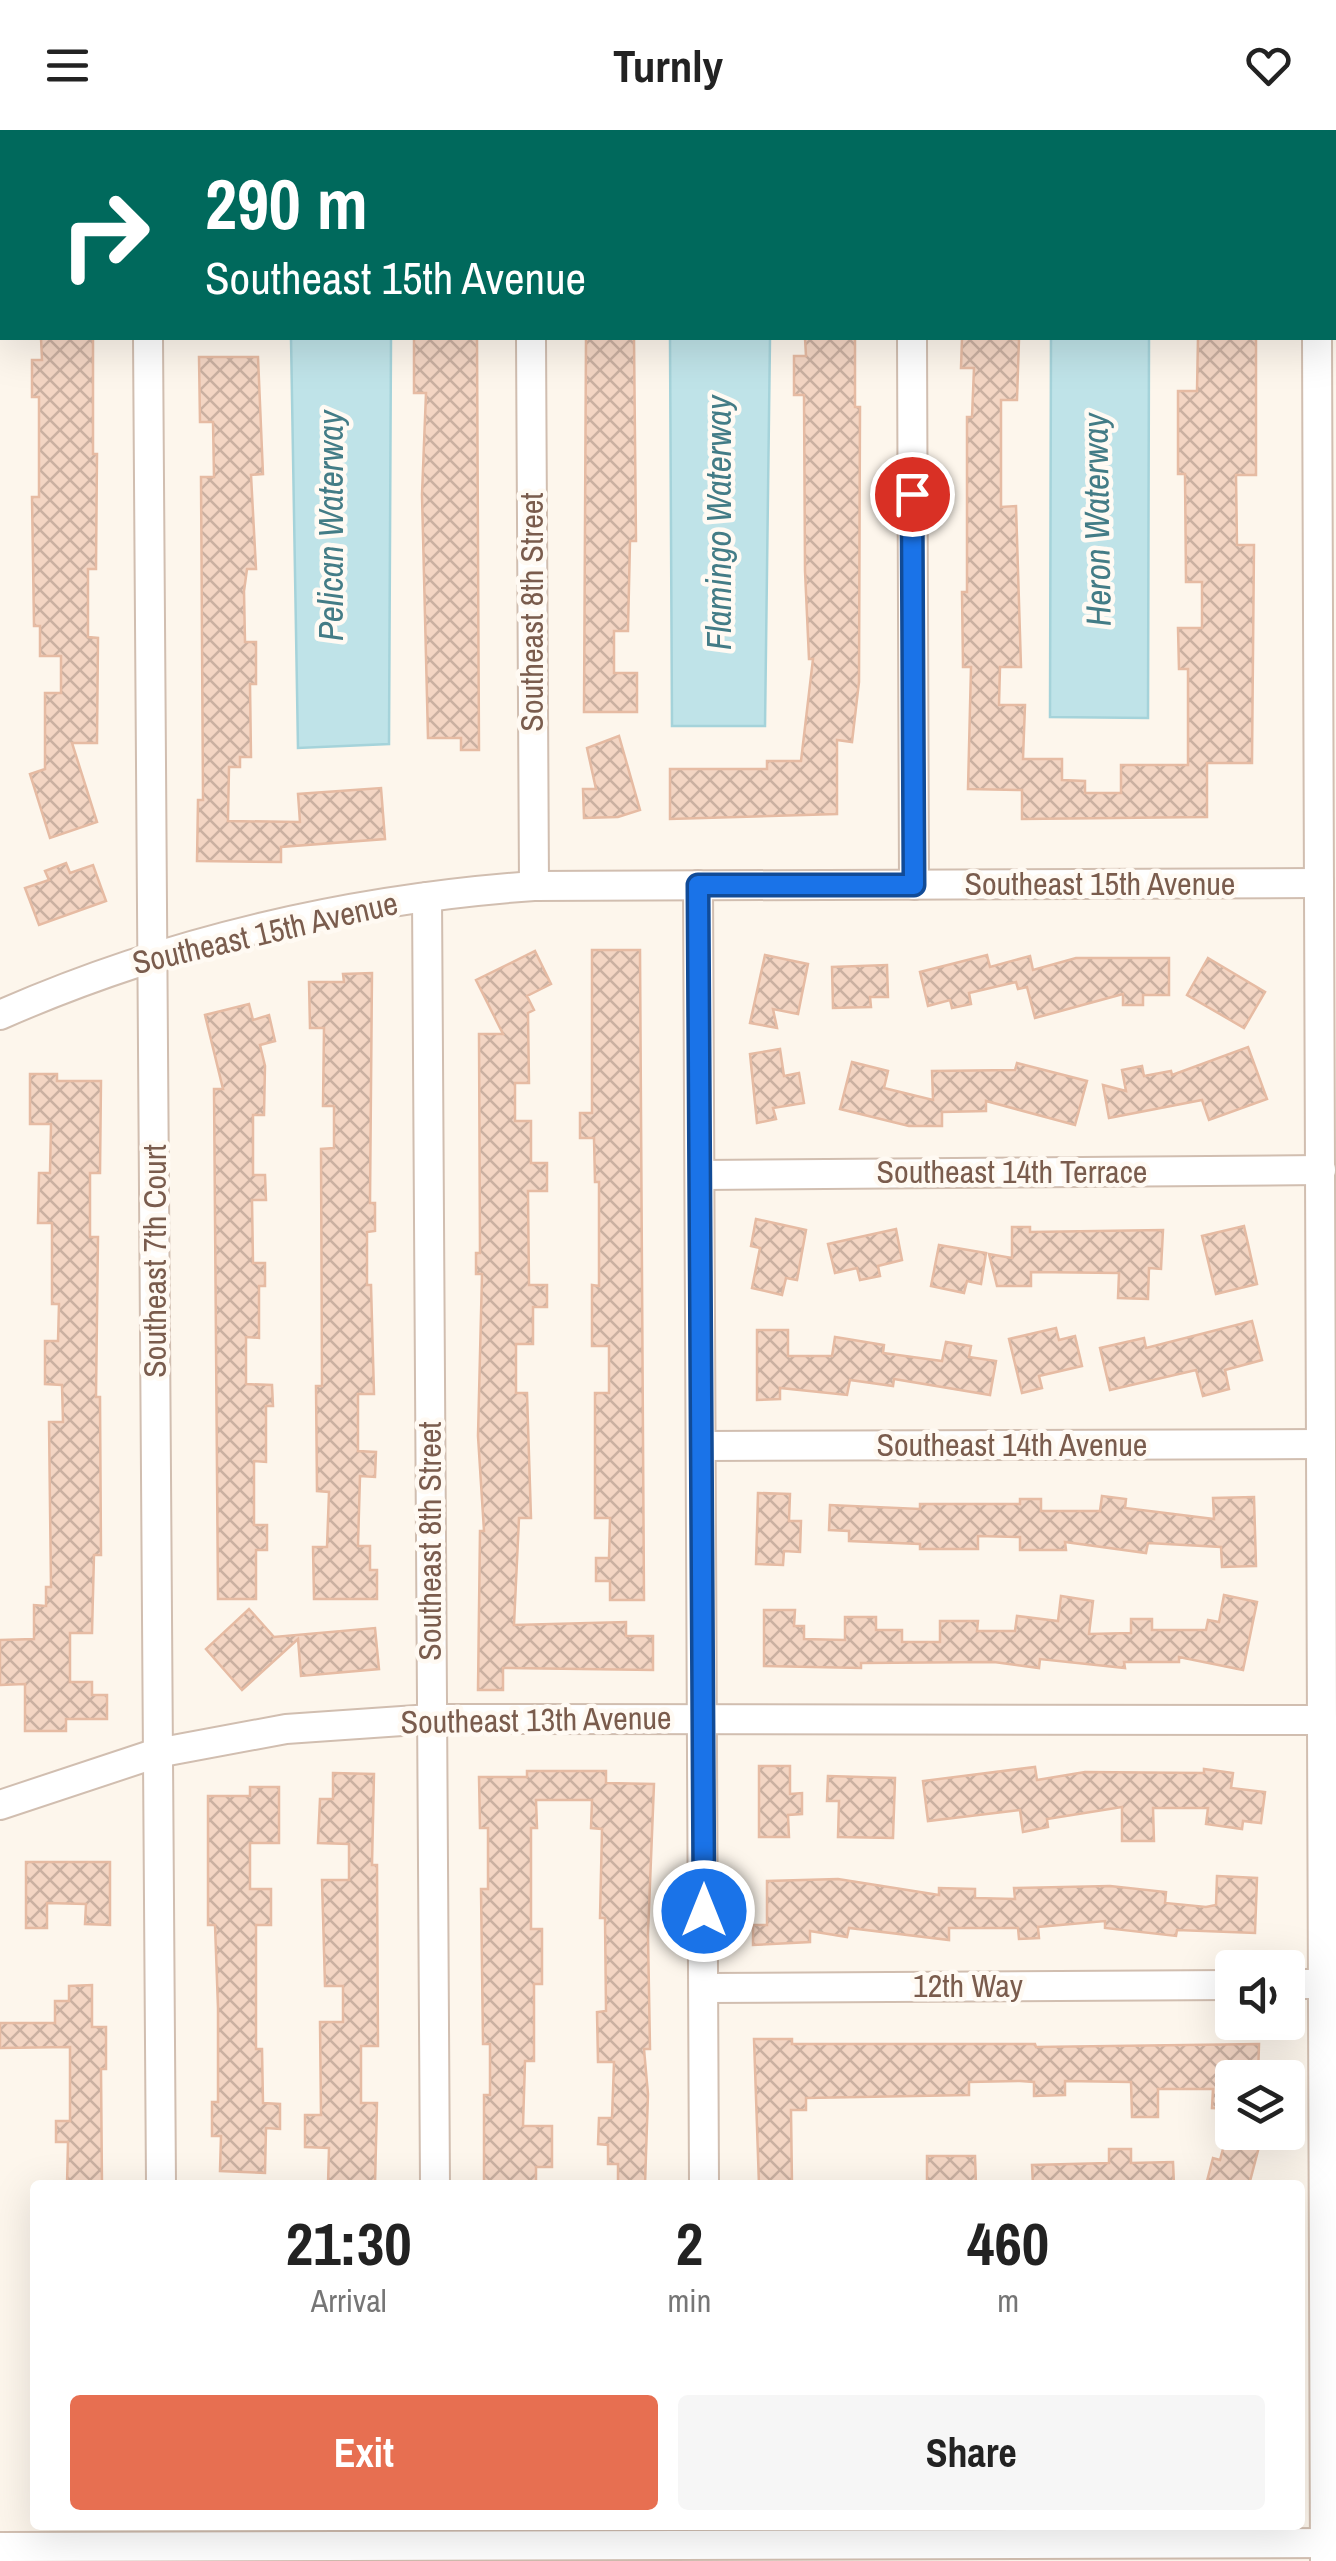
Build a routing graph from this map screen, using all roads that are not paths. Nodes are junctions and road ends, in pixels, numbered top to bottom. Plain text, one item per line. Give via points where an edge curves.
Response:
1 (148, 340) edge
2 (531, 340) edge
3 (912, 340) edge
4 (1317, 340) edge
5 (1325, 865) edge
6 (698, 885) junction
7 (914, 885) junction
8 (534, 886) junction
9 (427, 896) junction
10 (153, 956) junction
11 (0, 1015) edge
12 (1321, 1170) junction
13 (702, 1174) junction
14 (1330, 1279) edge
15 (1321, 1444) junction
16 (703, 1446) junction
17 (1330, 1555) edge
18 (703, 1718) junction
19 (431, 1719) junction
20 (1322, 1720) junction
21 (157, 1753) junction
22 (0, 1806) edge
23 (1330, 1828) edge
24 (1305, 1984) edge
25 (1322, 1984) junction
26 (1215, 1985) edge
27 (704, 1988) junction
28 (160, 2180) edge
29 (435, 2180) edge
30 (704, 2180) edge
31 (1322, 2248) edge
32 (438, 2536) edge
33 (163, 2544) edge
34 (710, 2544) edge
35 (0, 2547) edge
36 (1328, 2549) edge

1 - 10 street, Southeast 7th Court
2 - 8 street, Southeast 8th Street
3 - 7 street
4 - 5 street
5 - 7 street, Southeast 15th Avenue
5 - 12 street
6 - 7 street, Southeast 15th Avenue
6 - 8 street, Southeast 15th Avenue
6 - 13 street
8 - 9 street, Southeast 15th Avenue
9 - 10 street, Southeast 15th Avenue via 350,907
9 - 19 street, Southeast 8th Street
10 - 11 street, Southeast 15th Avenue
10 - 21 street, Southeast 7th Court
12 - 13 street, Southeast 14th Terrace
12 - 14 street
13 - 16 street
14 - 15 street
15 - 16 street, Southeast 14th Avenue
15 - 17 street
16 - 18 street
17 - 20 street
18 - 19 street, Southeast 13th Avenue
18 - 20 street, Southeast 13th Avenue
18 - 27 street
19 - 21 street, Southeast 13th Avenue via 286,1730
19 - 29 street, Southeast 8th Street
20 - 23 street
21 - 22 street, Southeast 13th Avenue
21 - 28 street, Southeast 7th Court
23 - 25 street
24 - 25 street
25 - 31 street
26 - 27 street, 12th Way
27 - 30 street
31 - 36 street
32 - 33 street
32 - 34 street
33 - 35 street
34 - 36 street

